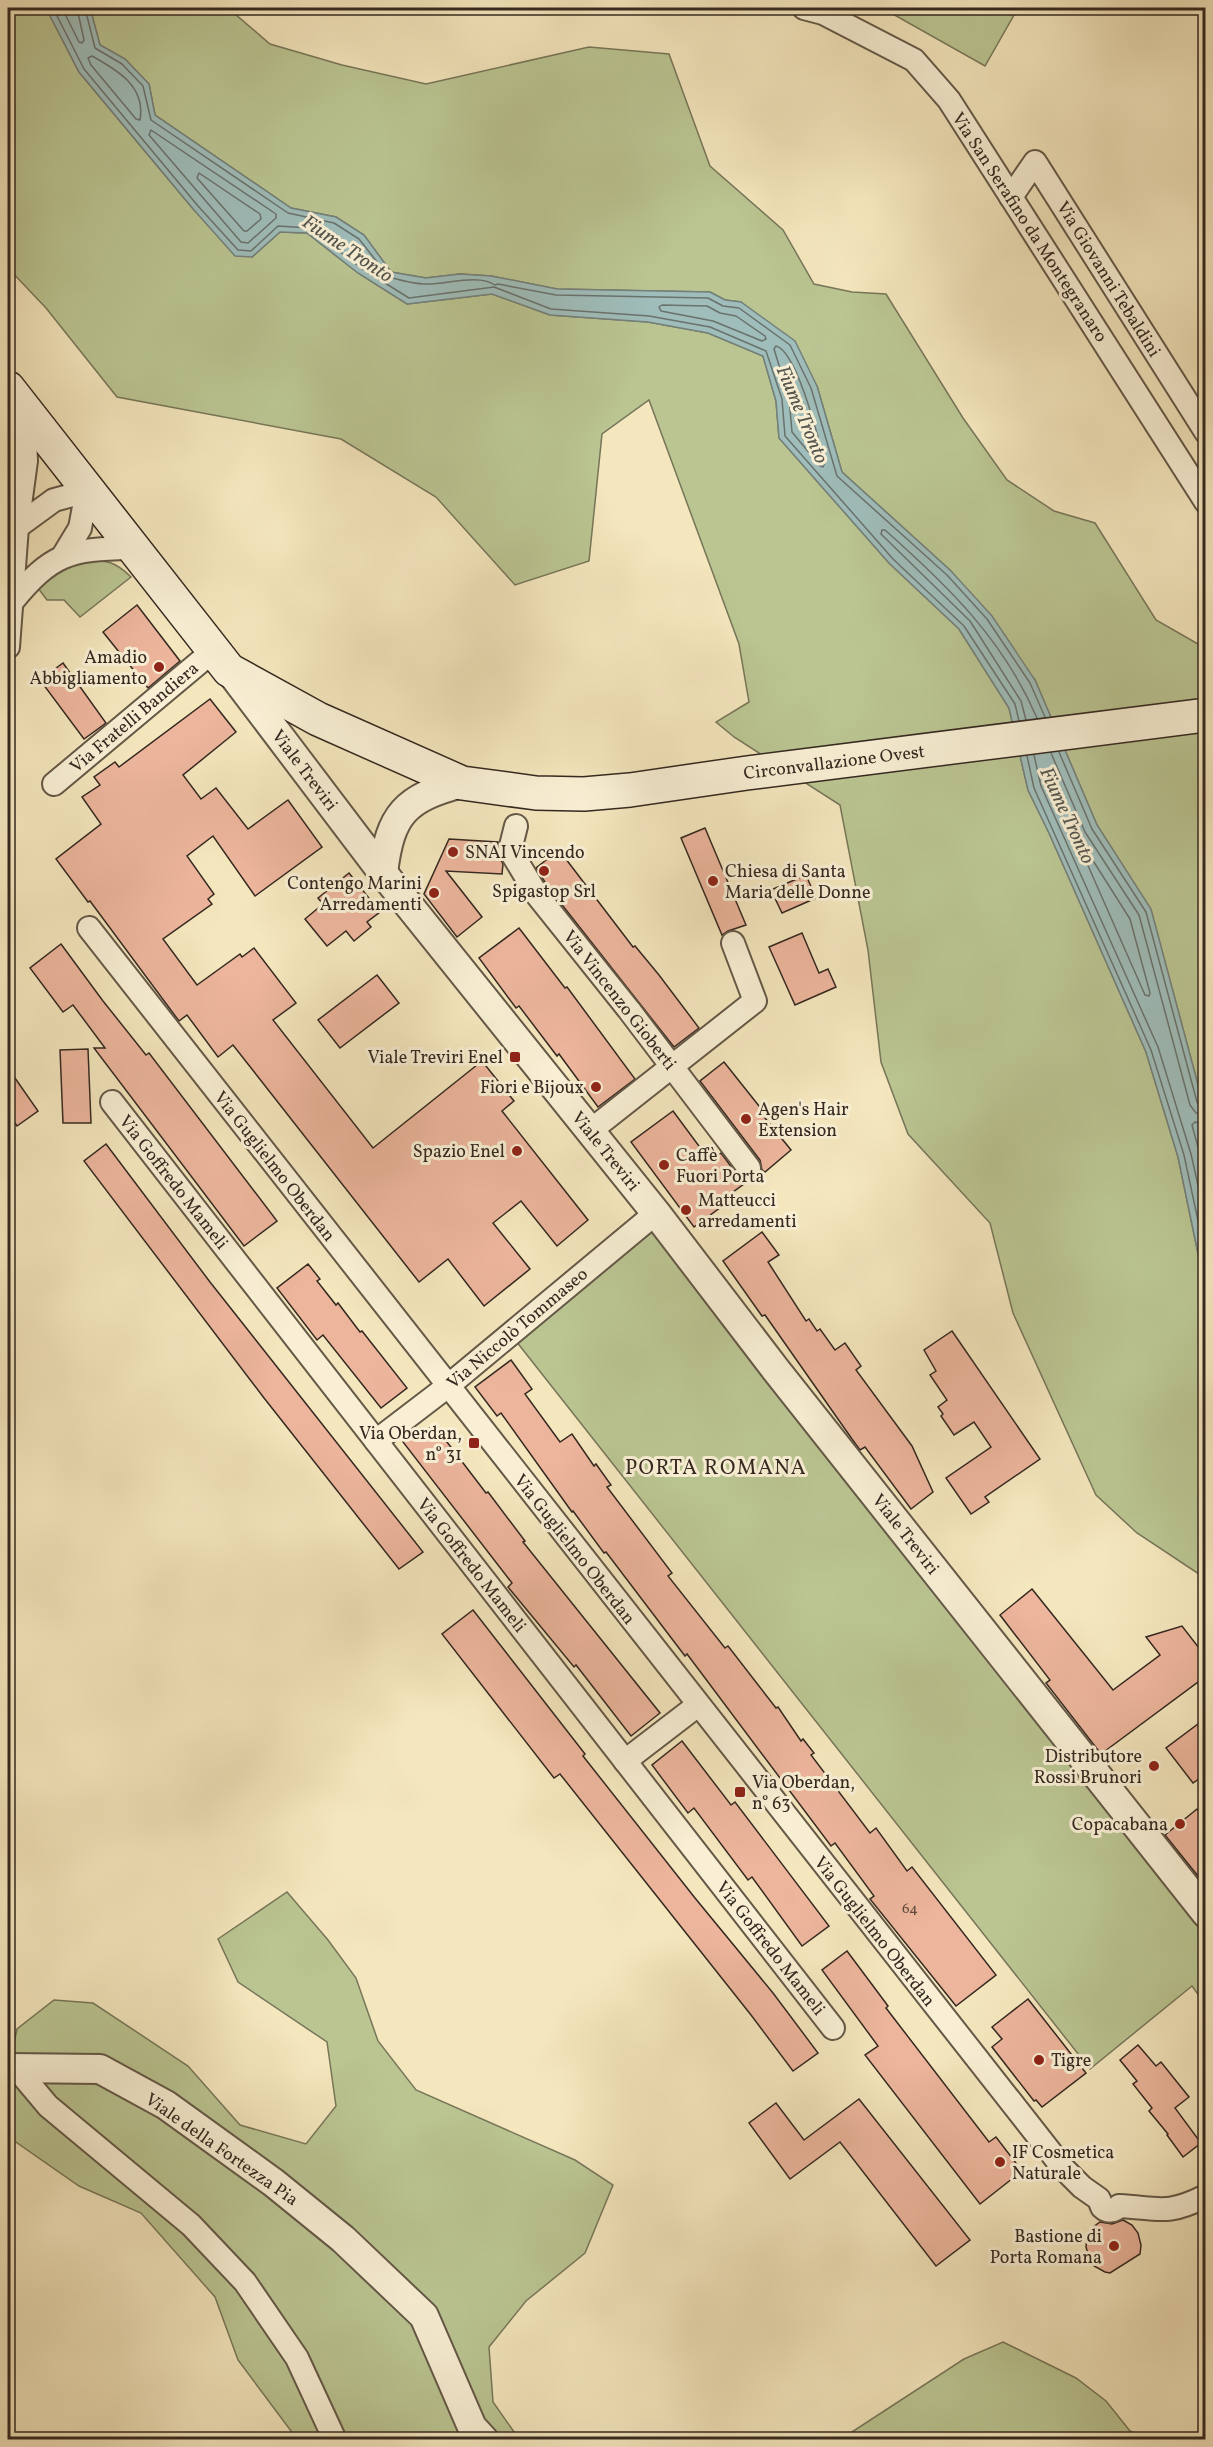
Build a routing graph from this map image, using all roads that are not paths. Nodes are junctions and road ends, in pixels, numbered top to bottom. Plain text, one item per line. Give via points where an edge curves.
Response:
1 (804, 8) edge
2 (1011, 197) junction
3 (16, 399) edge
4 (1206, 432) edge
5 (87, 491) junction
6 (1206, 502) edge
7 (17, 526) junction
8 (131, 548) junction
9 (63, 556) junction
10 (11, 603) junction
11 (8, 647) edge
12 (221, 660) junction
13 (1206, 715) edge
14 (462, 783) junction
15 (54, 784) dead end
16 (516, 826) dead end
17 (383, 873) junction
18 (89, 928) dead end
19 (733, 943) dead end
20 (672, 1066) junction
21 (112, 1102) dead end
22 (590, 1131) junction
23 (749, 1168) dead end
24 (656, 1213) junction
25 (448, 1386) junction
26 (376, 1441) junction
27 (698, 1705) junction
28 (626, 1761) junction
29 (1206, 1913) edge
30 (833, 2028) dead end
31 (12, 2068) edge
32 (1206, 2196) edge
33 (335, 2439) edge
34 (484, 2439) edge

1 - 2 street, Via San Serafino da Montegranaro via 823,13 914,60 949,100
2 - 4 street, Via Giovanni Tebaldini via 1035,162
2 - 6 street, Via San Serafino da Montegranaro
3 - 5 main road, Viale Treviri
3 - 7 street via 26,461
5 - 7 street via 54,500
5 - 8 main road, Viale Treviri
5 - 9 street via 80,528
7 - 10 street
8 - 9 street via 91,548
8 - 12 main road, Viale Treviri
9 - 10 street via 34,575
10 - 11 street
12 - 14 main road, Circonvallazione Ovest via 318,719
12 - 15 street, Via Fratelli Bandiera
12 - 17 street, Viale Treviri
13 - 14 main road, Circonvallazione Ovest via 584,794 536,793
14 - 17 street, Circonvallazione Ovest via 418,798 403,811 388,842
16 - 20 street, Via Vincenzo Gioberti via 510,850 537,895
17 - 22 street, Viale Treviri
18 - 25 street, Via Guglielmo Oberdan
19 - 20 street via 756,1000
20 - 22 street
20 - 23 street, Via Vincenzo Gioberti
21 - 26 street, Via Goffredo Mameli
22 - 24 street, Viale Treviri
24 - 25 street, Via Niccolò Tommaseo
24 - 29 street, Viale Treviri
25 - 26 street, Via Niccolò Tommaseo
25 - 27 street, Via Guglielmo Oberdan
26 - 28 street, Via Goffredo Mameli
27 - 28 street
27 - 32 street, Via Guglielmo Oberdan via 1063,2168 1082,2187 1118,2202 1157,2211 1177,2209
28 - 30 street, Via Goffredo Mameli
31 - 33 street, Viale della Fortezza Pia via 48,2106 191,2225 245,2282 297,2358
31 - 34 street, Viale della Fortezza Pia via 100,2069 166,2105 274,2183 343,2239 424,2316 472,2427

